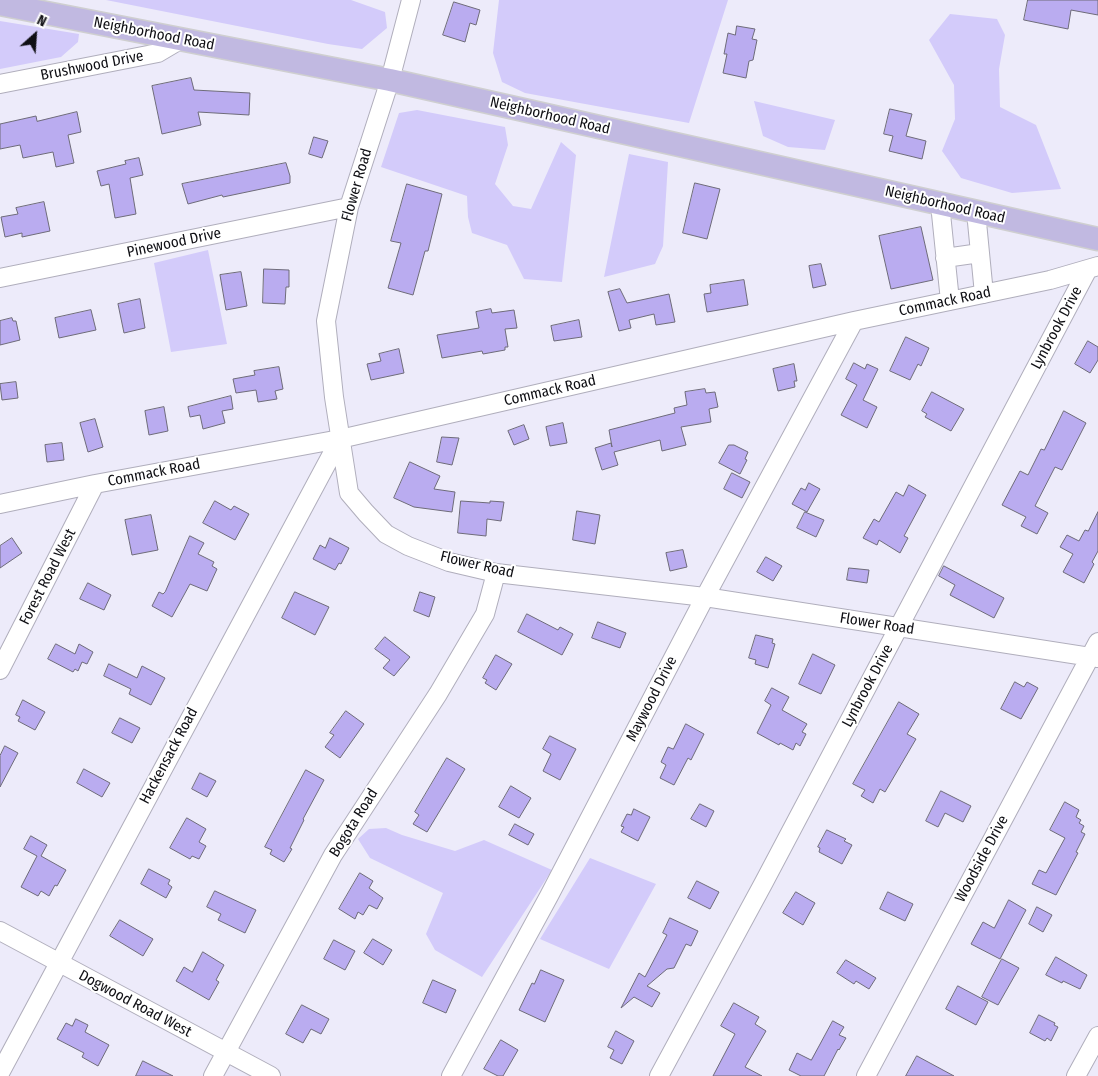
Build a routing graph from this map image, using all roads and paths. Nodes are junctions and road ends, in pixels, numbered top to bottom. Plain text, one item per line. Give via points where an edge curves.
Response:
1 (411, 0) edge
2 (0, 4) edge
3 (180, 40) junction
4 (390, 80) junction
5 (0, 84) edge
6 (940, 204) junction
7 (349, 207) junction
8 (976, 212) junction
9 (1098, 239) edge
10 (980, 253) junction
11 (944, 258) junction
12 (1093, 267) edge
13 (0, 278) edge
14 (984, 294) junction
15 (950, 301) junction
16 (854, 321) junction
17 (340, 439) junction
18 (95, 484) junction
19 (0, 504) edge
20 (496, 572) junction
21 (705, 597) junction
22 (899, 628) junction
23 (1095, 652) edge
24 (0, 670) edge
25 (0, 931) edge
26 (58, 962) junction
27 (1098, 1036) edge
28 (226, 1052) junction
29 (0, 1073) edge
30 (213, 1076) edge
31 (271, 1076) edge
32 (451, 1076) edge
33 (659, 1076) edge
34 (866, 1076) edge
35 (1076, 1076) edge

1 - 4 street, Flower Road
2 - 3 main road, Neighborhood Road
3 - 4 main road, Neighborhood Road
3 - 5 street, Brushwood Drive via 158,53
4 - 6 main road, Neighborhood Road
4 - 7 street, Flower Road
6 - 8 main road, Neighborhood Road
6 - 11 street
7 - 13 street, Pinewood Drive
7 - 17 street, Flower Road via 326,321
8 - 9 main road, Neighborhood Road
8 - 10 street
10 - 11 street
10 - 14 street
11 - 15 street
12 - 14 street, Commack Road
12 - 22 street, Lynbrook Drive
14 - 15 street, Commack Road
15 - 16 street, Commack Road
16 - 17 street, Commack Road
16 - 21 street, Maywood Drive
17 - 18 street, Commack Road
17 - 20 street, Flower Road via 349,493 386,534 449,562
17 - 26 street, Hackensack Road
18 - 19 street, Commack Road
18 - 24 street, Forest Road West
20 - 21 street, Flower Road
20 - 28 street, Bogota Road via 485,614 467,647 333,855
21 - 22 street, Flower Road
21 - 32 street, Maywood Drive
22 - 23 street, Flower Road
22 - 33 street, Lynbrook Drive
23 - 34 street, Woodside Drive
25 - 26 street, Dogwood Road West
26 - 28 street, Dogwood Road West
26 - 29 street, Hackensack Road
27 - 35 street
28 - 30 street, Bogota Road
28 - 31 street, Dogwood Road West

